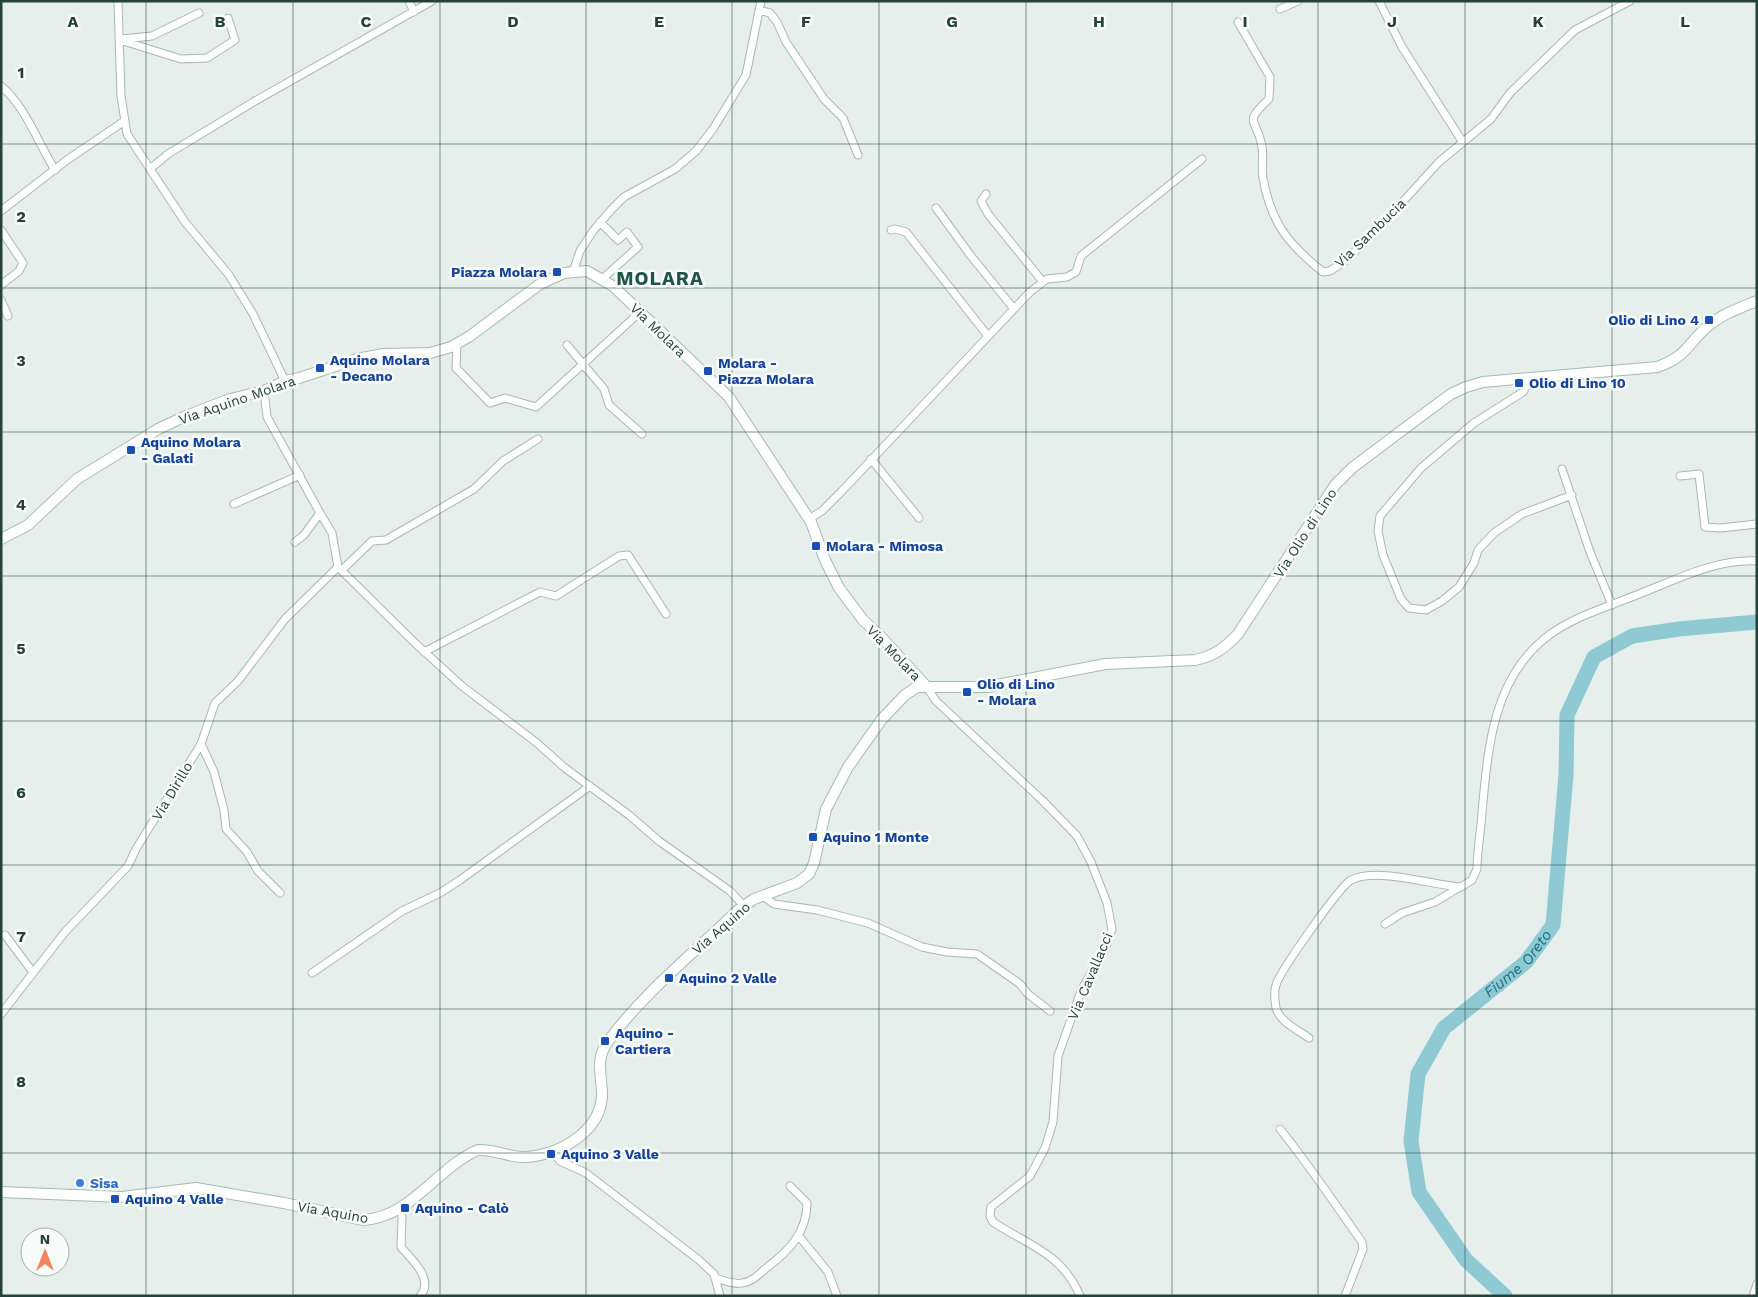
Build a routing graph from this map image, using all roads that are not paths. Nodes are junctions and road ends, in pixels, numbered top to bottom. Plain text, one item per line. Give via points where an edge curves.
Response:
1 (118, 1) edge
2 (409, 1) edge
3 (432, 1) edge
4 (761, 1) edge
5 (1298, 1) edge
6 (1379, 1) edge
7 (1630, 1) edge
8 (1280, 9) dead end
9 (759, 10) junction
10 (414, 12) junction
11 (199, 13) dead end
12 (228, 18) dead end
13 (1238, 22) dead end
14 (120, 40) junction
15 (1, 86) edge
16 (123, 122) junction
17 (1462, 141) junction
18 (858, 155) dead end
19 (1202, 159) dead end
20 (151, 168) junction
21 (55, 170) junction
22 (986, 194) dead end
23 (936, 208) dead end
24 (1, 211) edge
25 (600, 222) junction
26 (1, 230) edge
27 (891, 230) dead end
28 (573, 272) junction
29 (601, 280) junction
30 (1043, 282) junction
31 (1, 285) edge
32 (1, 300) edge
33 (1757, 301) edge
34 (1014, 309) junction
35 (639, 313) junction
36 (8, 316) dead end
37 (988, 336) junction
38 (457, 343) junction
39 (567, 345) dead end
40 (583, 364) junction
41 (1530, 378) junction
42 (285, 380) junction
43 (264, 391) junction
44 (642, 434) dead end
45 (538, 439) dead end
46 (871, 459) junction
47 (1562, 469) dead end
48 (300, 475) junction
49 (1680, 476) dead end
50 (1572, 495) junction
51 (234, 504) dead end
52 (320, 514) junction
53 (919, 518) dead end
54 (809, 519) junction
55 (1757, 524) edge
56 (1, 539) edge
57 (295, 542) dead end
58 (1757, 561) edge
59 (340, 568) junction
60 (1612, 605) junction
61 (666, 614) dead end
62 (424, 652) junction
63 (926, 686) junction
64 (200, 744) junction
65 (590, 786) junction
66 (1461, 887) junction
67 (280, 893) dead end
68 (763, 896) junction
69 (744, 906) junction
70 (1385, 924) dead end
71 (6, 935) dead end
72 (32, 971) junction
73 (312, 973) dead end
74 (1050, 1011) dead end
75 (1, 1014) edge
76 (1309, 1038) dead end
77 (1280, 1129) dead end
78 (553, 1152) junction
79 (790, 1186) dead end
80 (1, 1192) edge
81 (401, 1208) junction
82 (798, 1235) junction
83 (715, 1278) junction
84 (1757, 1284) edge
85 (420, 1296) edge
86 (720, 1296) edge
87 (837, 1296) edge
88 (1080, 1296) edge
89 (1346, 1296) edge
90 (1753, 1296) edge

1 - 14 street
2 - 10 street
3 - 10 street
4 - 9 street
5 - 8 street
6 - 17 street via 1402,47
7 - 17 street, Via Sambucia via 1575,30 1510,94 1490,119
9 - 18 street via 770,13 824,99 843,118
9 - 25 street via 746,75 696,151 675,169 624,197
10 - 20 street via 255,100
11 - 14 street via 152,36
12 - 14 street via 235,40 207,58 180,59
13 - 17 street, Via Sambucia via 1270,77 1269,98 1253,114 1252,121 1261,142 1262,176 1267,196 1275,219 1295,249 1323,272 1346,261
14 - 16 street
15 - 21 street via 19,107
16 - 20 street via 126,134
16 - 21 street
19 - 30 street via 1081,256 1076,272 1067,278
20 - 42 street via 185,222 230,275
21 - 24 street
22 - 30 street via 981,201 988,214
23 - 34 street
25 - 28 street via 580,251
25 - 29 street via 618,240 627,232 638,247
26 - 31 street via 23,263 19,271
27 - 37 street via 906,232
28 - 29 street, Via Molara via 587,271
28 - 38 street, Via Aquino Molara via 540,284
29 - 35 street, Via Molara via 613,286
30 - 34 street
32 - 36 street
33 - 41 street, Via Olio di Lino via 1719,317 1672,362 1657,367
34 - 37 street
35 - 40 street
35 - 54 street, Via Molara via 729,397
37 - 46 street
38 - 40 street via 456,368 490,403 505,398 536,407
38 - 42 street, Via Aquino Molara via 430,353 383,354 357,359
39 - 40 street
40 - 44 street via 604,388 609,405
41 - 50 street via 1523,392 1474,423 1421,468 1380,516 1378,531 1383,555 1401,599 1409,608 1426,610 1442,601 1459,587 1478,550 1494,533 1522,514
41 - 63 street, Via Olio di Lino via 1483,382 1452,394 1352,468 1335,485 1238,634 1228,645 1208,657 1105,664 987,687
42 - 43 street, Via Aquino Molara
43 - 48 street via 266,417
43 - 56 street, Via Aquino Molara via 230,399 158,429 77,479 28,525
45 - 59 street, Via Dirillo via 503,461 474,489 386,540 372,541
46 - 53 street
46 - 54 street via 822,511
47 - 50 street
48 - 51 street
48 - 52 street
49 - 55 street via 1699,474 1706,527
50 - 60 street via 1590,552
52 - 57 street
52 - 59 street via 332,533
54 - 63 street, Via Molara via 839,588 863,620
58 - 60 street via 1707,567
59 - 62 street
59 - 64 street, Via Dirillo via 286,619 238,681 215,703
60 - 66 street via 1569,623 1544,639 1516,668 1502,697 1491,734 1477,869 1472,880
61 - 62 street via 628,555 619,556 556,596 540,592
62 - 65 street via 462,686
63 - 68 street, Via Aquino via 911,690 882,719 848,767 826,809 809,874 797,883
63 - 88 street, Via Cavallacci via 936,701 1076,836 1091,862 1108,909 1112,929 1081,991 1058,1056 1053,1122 1046,1148 1030,1176 991,1207 990,1216 993,1222 1041,1250 1069,1272
64 - 67 street via 214,772 226,829 247,852 258,871
64 - 72 street, Via Dirillo via 128,866 81,913
65 - 69 street via 655,838 730,891
65 - 73 street via 460,880 402,911
66 - 70 street
66 - 76 street via 1378,875 1351,880 1319,918 1275,986 1280,1016
68 - 69 street, Via Aquino
68 - 74 street via 774,904 817,910 868,923 922,947 977,954 1020,984
69 - 78 street, Via Aquino via 661,981 606,1045 599,1066 602,1092 597,1115 584,1133
71 - 72 street
72 - 75 street, Via Dirillo
77 - 89 street via 1362,1242 1363,1249
78 - 81 street, Via Aquino via 522,1157 478,1150
78 - 83 street via 560,1161 586,1173 699,1260
79 - 82 street via 807,1203 807,1216
80 - 81 street, Via Aquino via 122,1197 196,1188 363,1220 386,1217
81 - 85 street via 401,1247 422,1275 425,1284
82 - 83 street via 786,1253 752,1281 740,1284
82 - 87 street via 828,1272
83 - 86 street
84 - 90 street

